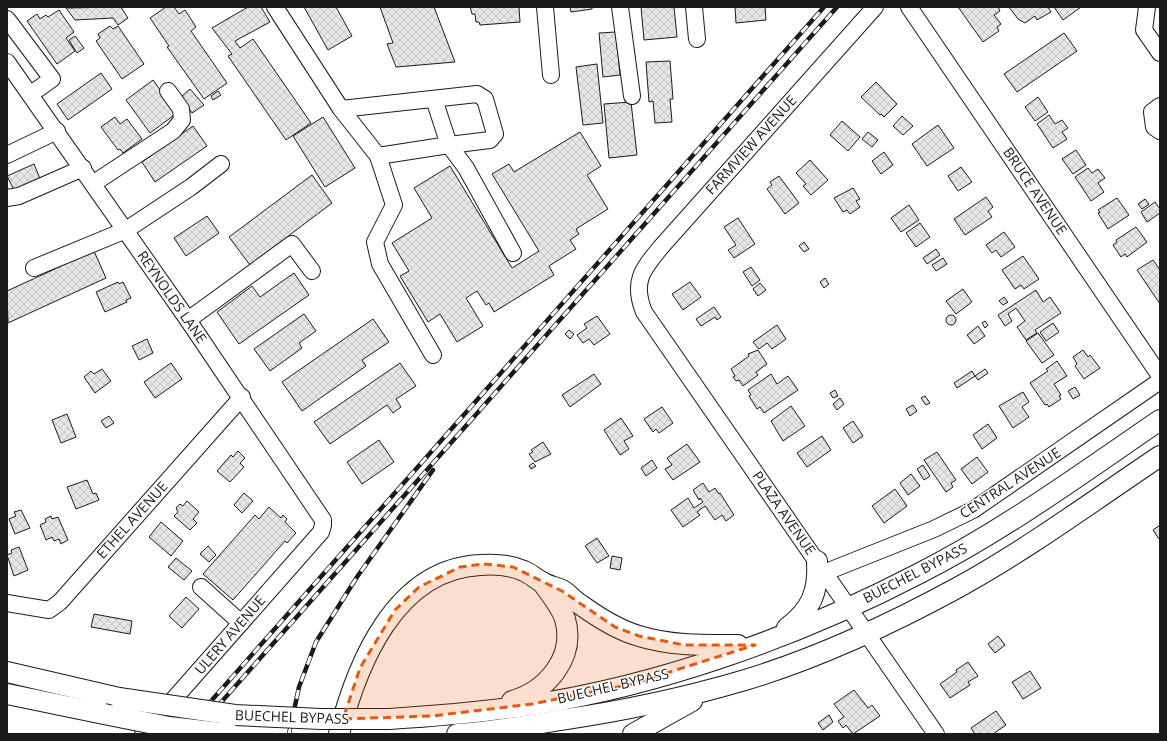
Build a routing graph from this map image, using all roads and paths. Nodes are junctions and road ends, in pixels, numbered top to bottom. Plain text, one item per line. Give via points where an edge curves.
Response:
1 (274, 7) edge
2 (545, 7) edge
3 (620, 7) edge
4 (694, 7) edge
5 (875, 7) edge
6 (909, 7) edge
7 (1134, 7) edge
8 (1147, 7) edge
9 (7, 19) edge
10 (1144, 24) junction
11 (697, 39) dead end
12 (1160, 53) edge
13 (7, 62) edge
14 (552, 75) dead end
15 (168, 91) dead end
16 (31, 94) junction
17 (632, 96) dead end
18 (434, 99) junction
19 (1160, 106) edge
20 (341, 109) junction
21 (57, 131) junction
22 (1160, 131) edge
23 (449, 146) junction
24 (7, 155) edge
25 (378, 156) junction
26 (221, 164) dead end
27 (83, 168) junction
28 (94, 183) junction
29 (7, 198) edge
30 (126, 230) junction
31 (513, 253) dead end
32 (34, 268) dead end
33 (312, 271) dead end
34 (638, 289) joint
35 (188, 320) junction
36 (433, 355) dead end
37 (1160, 376) edge
38 (1160, 381) edge
39 (242, 397) junction
40 (1160, 420) edge
41 (1160, 456) edge
42 (317, 536) joint
43 (822, 567) junction
44 (542, 582) junction
45 (201, 587) dead end
46 (7, 603) edge
47 (848, 608) junction
48 (242, 623) junction
49 (866, 634) junction
50 (764, 642) junction
51 (7, 672) edge
52 (715, 688) junction
53 (7, 694) edge
54 (477, 711) junction
55 (143, 734) edge
56 (230, 734) edge
57 (339, 734) edge
58 (457, 734) edge
59 (464, 734) edge
60 (632, 734) edge
61 (936, 734) edge

1 - 20 street
2 - 14 street
3 - 17 street
4 - 11 street
5 - 34 street, FARMVIEW AVENUE via 660,247 645,266
6 - 37 street, BRUCE AVENUE
7 - 10 street
8 - 10 street
9 - 16 street via 52,79
10 - 12 street via 1144,30
13 - 16 street, REYNOLDS LANE
15 - 28 street via 181,109 182,120 173,131
16 - 21 street, REYNOLDS LANE
18 - 20 street
18 - 23 street
18 - 23 street via 477,94 485,99 495,134 490,140
19 - 22 street via 1152,112 1154,127
20 - 25 street
21 - 24 street
21 - 27 street, REYNOLDS LANE
23 - 25 street
23 - 31 street via 466,168
25 - 36 street via 394,205 375,242 380,264
26 - 30 street
27 - 28 street, REYNOLDS LANE
27 - 29 street via 19,196
28 - 30 street, REYNOLDS LANE
30 - 32 street
30 - 35 street, REYNOLDS LANE
33 - 35 street via 292,244
34 - 43 street, PLAZA AVENUE via 644,312
35 - 39 street, REYNOLDS LANE
38 - 43 street, CENTRAL AVENUE via 973,510 934,529
39 - 42 street, REYNOLDS LANE via 318,512 324,525
39 - 46 street, ETHEL AVENUE via 53,608 40,609
40 - 47 main road, BUECHEL BYPASS via 1008,524 920,574
41 - 49 main road, BUECHEL BYPASS via 982,574
42 - 48 street, ULERY AVENUE
43 - 47 street, PLAZA AVENUE
43 - 50 main road via 811,603 798,620
44 - 50 main road via 562,591 600,619 638,636 684,645
44 - 54 main road via 564,617 567,645 562,661 550,678 534,692
44 - 57 main road via 513,567 484,564 460,567 420,587 395,610 370,648 353,687
45 - 48 street
47 - 49 street, PLAZA AVENUE
47 - 50 main road, BUECHEL BYPASS
48 - 55 street, ULERY AVENUE
49 - 52 main road, BUECHEL BYPASS via 786,666
49 - 61 street, PLAZA AVENUE
50 - 54 main road, BUECHEL BYPASS via 672,673 618,687 532,704
51 - 54 main road, BUECHEL BYPASS, bridge via 119,698 235,715 388,719
52 - 59 main road, BUECHEL BYPASS via 626,709
52 - 60 main road
53 - 56 main road, BUECHEL BYPASS, bridge via 169,727
58 - 59 main road, BUECHEL BYPASS

